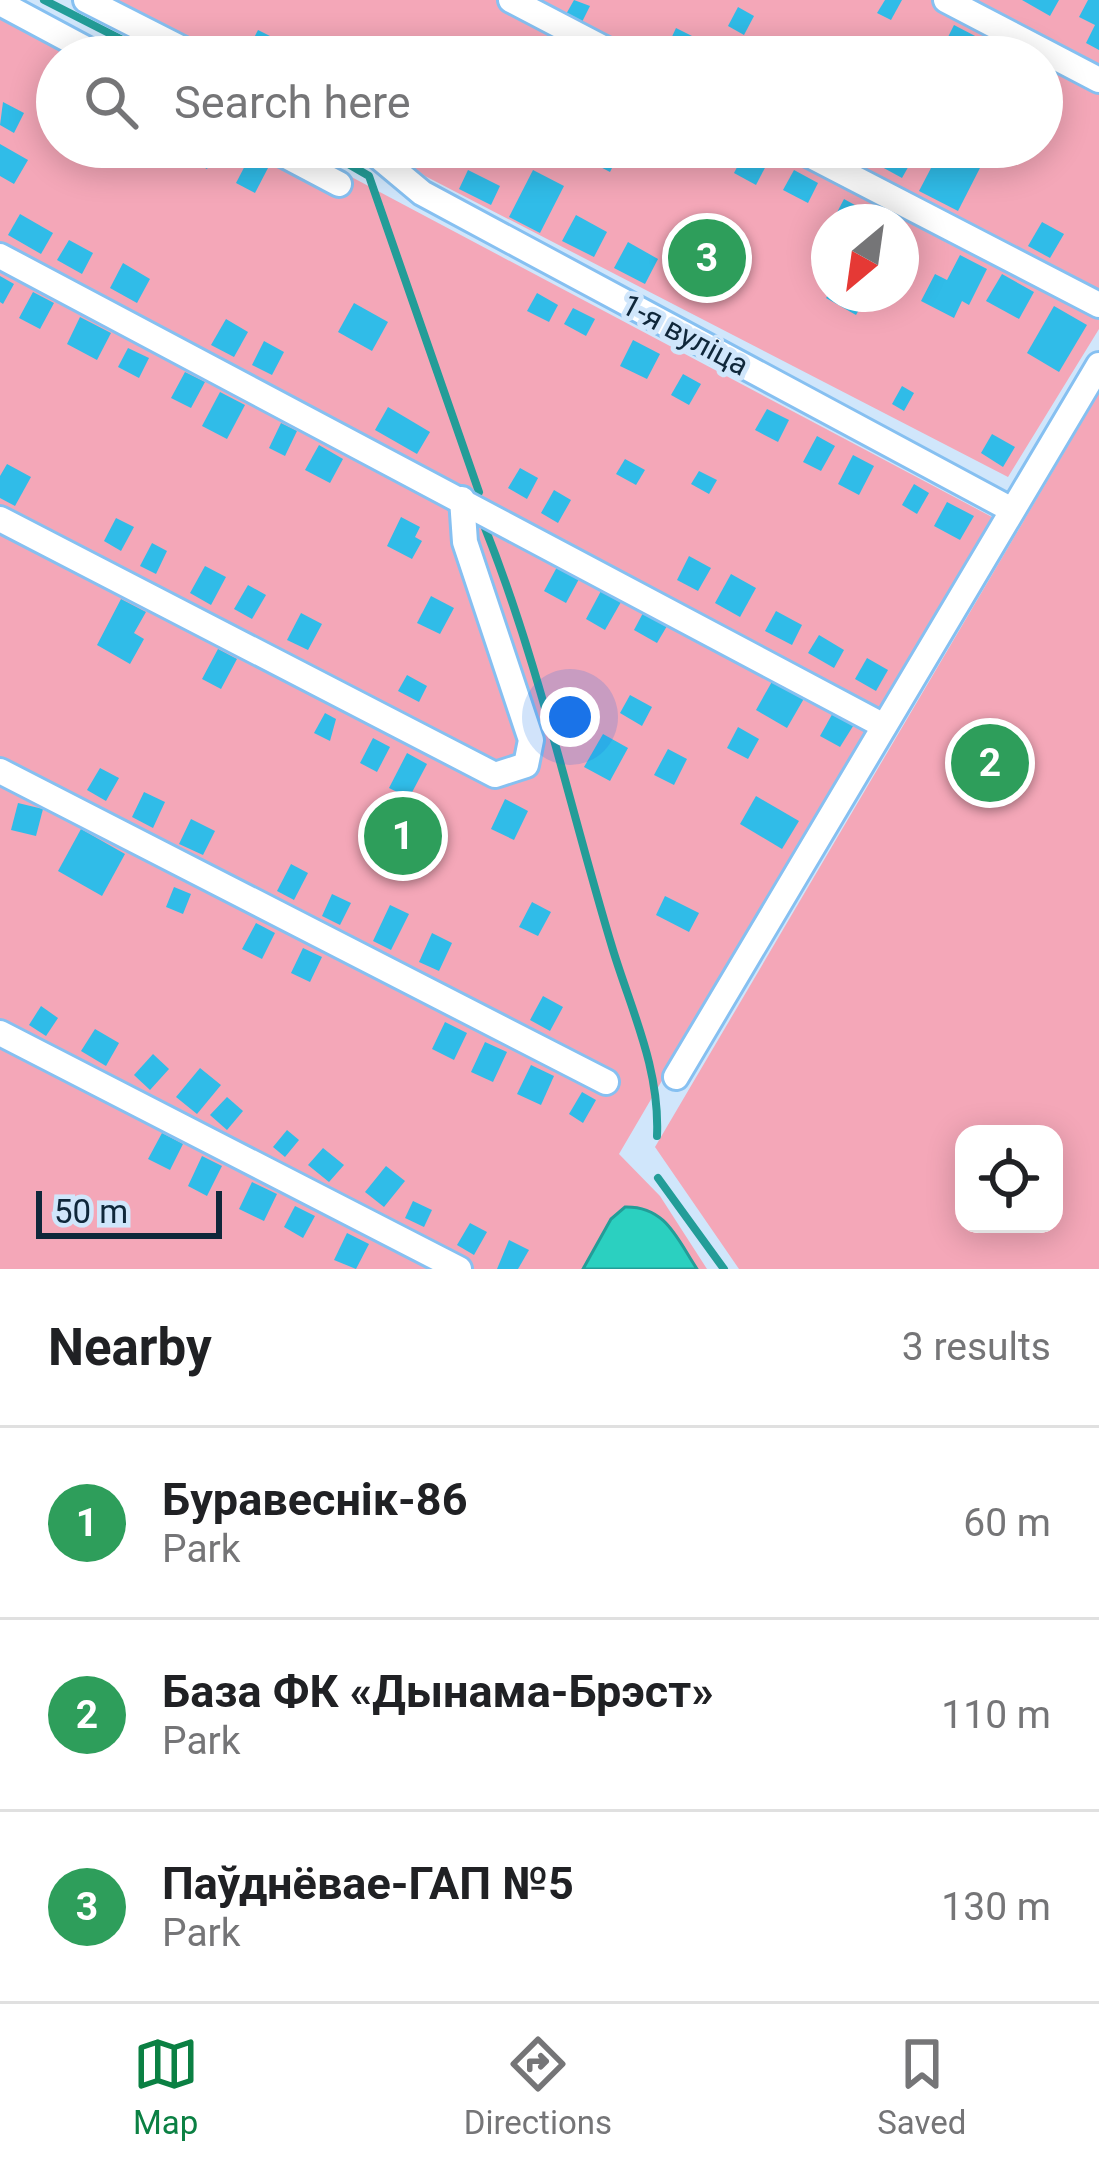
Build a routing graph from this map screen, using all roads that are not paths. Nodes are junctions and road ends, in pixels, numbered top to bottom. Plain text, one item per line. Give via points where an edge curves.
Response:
1 (86, 0) edge
2 (511, 0) edge
3 (946, 0) edge
4 (0, 3) edge
5 (61, 36) edge
6 (157, 36) edge
7 (580, 36) edge
8 (1015, 36) edge
9 (1063, 61) edge
10 (1099, 80) edge
11 (309, 168) edge
12 (392, 168) edge
13 (835, 168) edge
14 (339, 184) dead end
15 (0, 256) edge
16 (1099, 305) edge
17 (1099, 365) edge
18 (462, 499) junction
19 (1012, 510) junction
20 (0, 519) edge
21 (884, 726) junction
22 (0, 771) edge
23 (0, 1033) edge
24 (676, 1077) dead end
25 (606, 1082) dead end
26 (459, 1269) edge

1 - 6 lane
2 - 7 lane
3 - 8 lane
4 - 5 lane
9 - 10 lane
11 - 14 lane
12 - 19 lane, 1-я вуліца via 422,193
13 - 16 lane
15 - 18 lane
17 - 19 lane
18 - 20 lane via 465,542 531,740 526,765 495,775
18 - 21 lane
19 - 21 lane
21 - 24 lane
22 - 25 lane
23 - 26 lane

